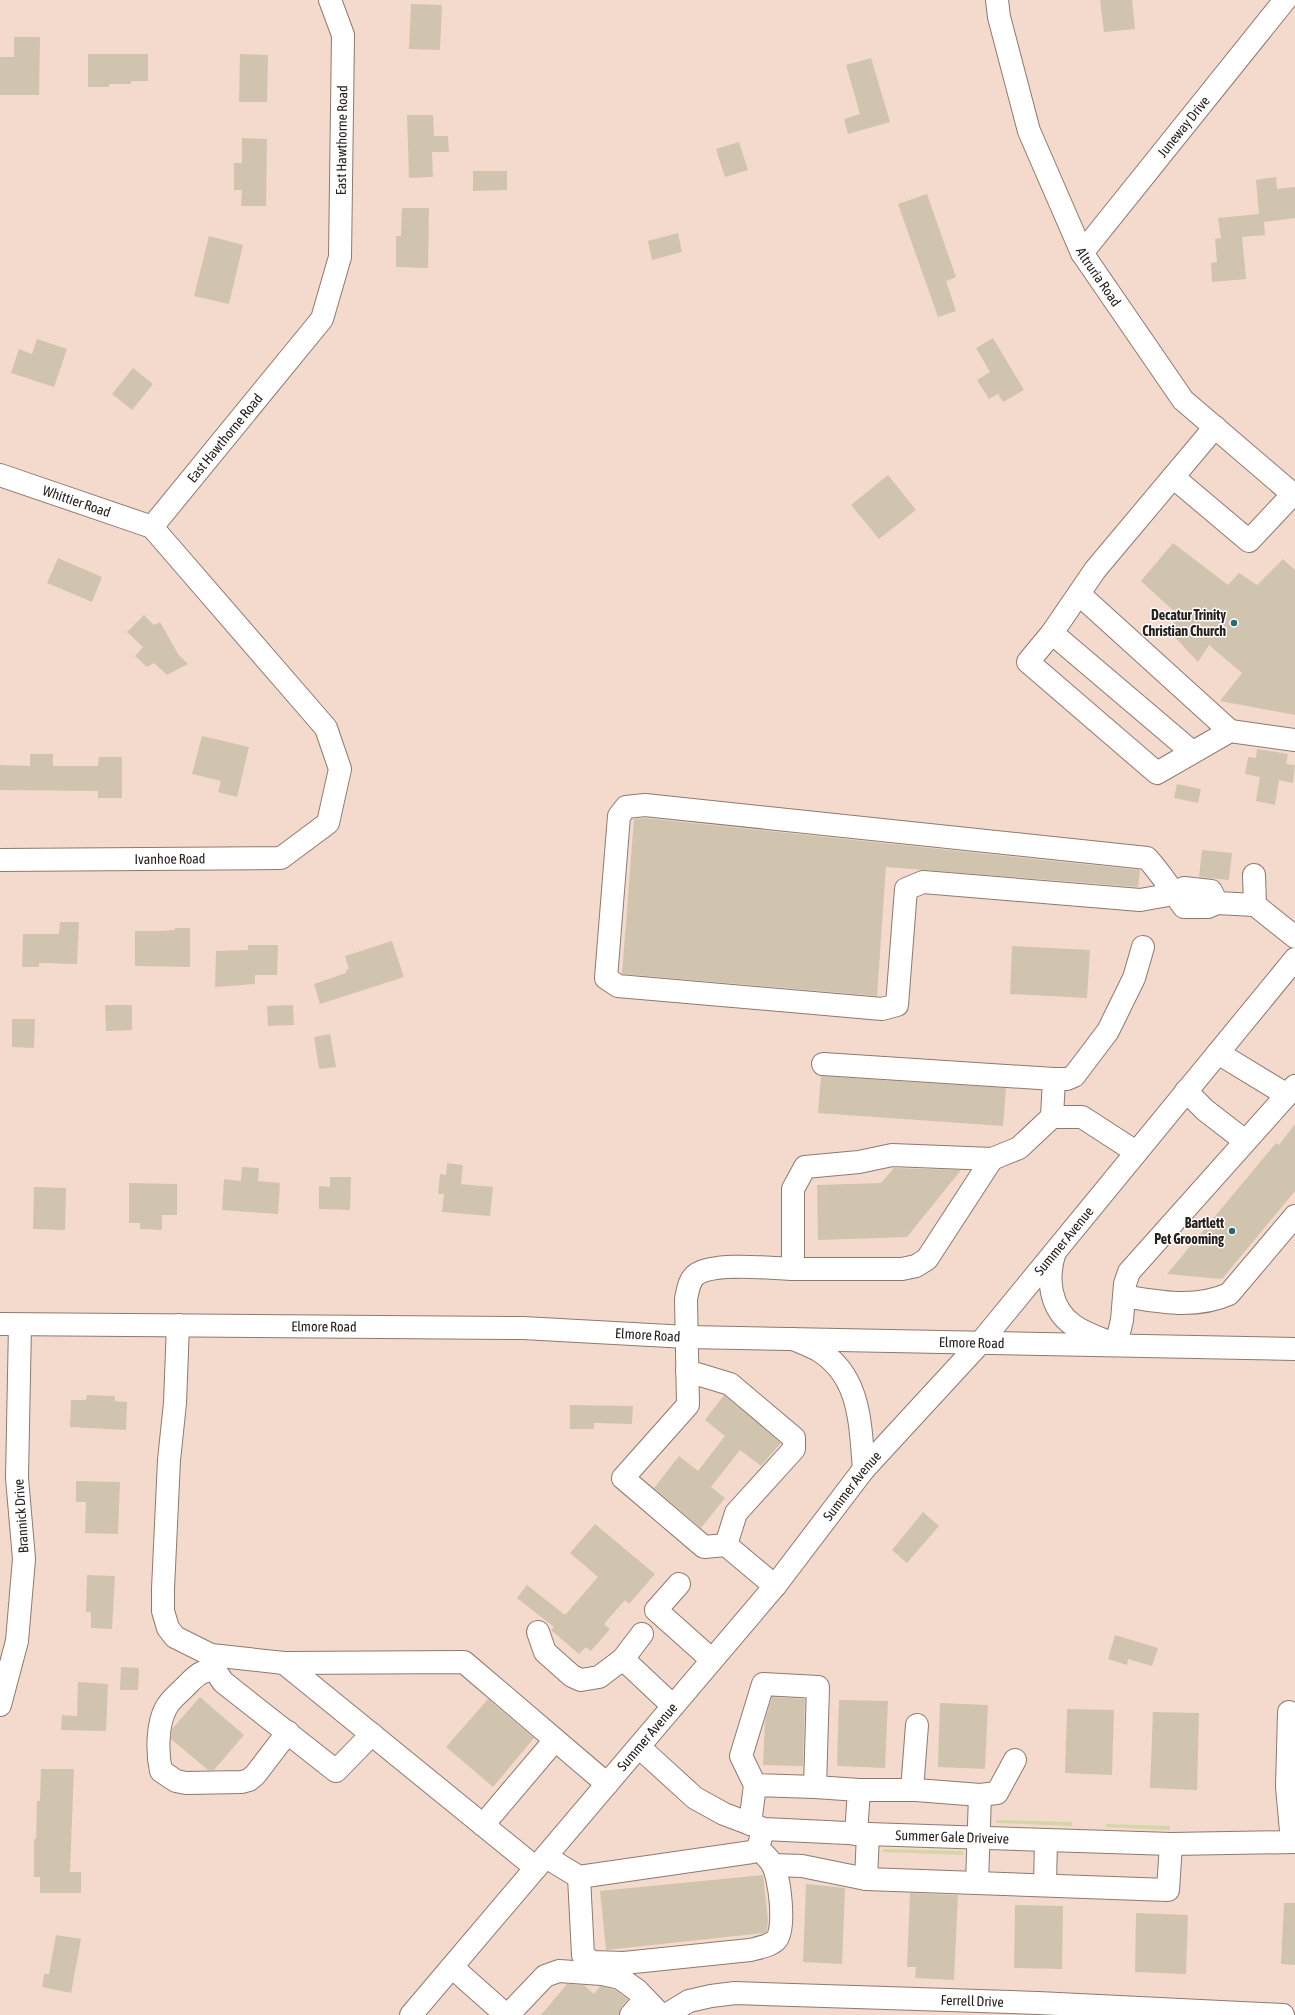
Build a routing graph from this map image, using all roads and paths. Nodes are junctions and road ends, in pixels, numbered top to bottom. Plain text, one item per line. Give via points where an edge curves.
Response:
1 (330, 0) edge
2 (997, 0) edge
3 (1286, 0) edge
4 (1082, 253) junction
5 (1215, 427) junction
6 (0, 475) edge
7 (1173, 477) junction
8 (1294, 495) edge
9 (152, 527) junction
10 (1079, 594) junction
11 (1052, 633) junction
12 (1230, 731) junction
13 (1295, 740) edge
14 (1192, 752) junction
15 (0, 860) edge
16 (1254, 875) dead end
17 (1174, 894) junction
18 (1254, 905) junction
19 (1295, 937) edge
20 (1143, 946) dead end
21 (1295, 959) edge
22 (1218, 1053) junction
23 (823, 1064) dead end
24 (1054, 1079) junction
25 (1291, 1090) edge
26 (1186, 1091) junction
27 (1052, 1117) junction
28 (1245, 1141) junction
29 (1136, 1152) junction
30 (992, 1159) junction
31 (1295, 1216) edge
32 (1055, 1251) junction
33 (793, 1269) junction
34 (1124, 1296) junction
35 (10, 1324) edge
36 (178, 1325) junction
37 (687, 1337) junction
38 (793, 1339) junction
39 (981, 1342) junction
40 (1116, 1345) junction
41 (1295, 1349) edge
42 (687, 1371) junction
43 (864, 1469) junction
44 (726, 1544) junction
45 (678, 1584) dead end
46 (775, 1586) junction
47 (538, 1632) dead end
48 (642, 1634) dead end
49 (623, 1659) junction
50 (712, 1660) junction
51 (213, 1662) junction
52 (284, 1663) junction
53 (0, 1705) edge
54 (673, 1706) junction
55 (1289, 1712) dead end
56 (917, 1725) dead end
57 (288, 1732) junction
58 (372, 1734) junction
59 (548, 1734) junction
60 (639, 1747) junction
61 (1015, 1760) dead end
62 (607, 1784) junction
63 (755, 1785) junction
64 (815, 1787) junction
65 (859, 1790) junction
66 (912, 1790) junction
67 (980, 1795) junction
68 (483, 1825) junction
69 (757, 1834) junction
70 (862, 1834) junction
71 (978, 1838) junction
72 (1046, 1840) junction
73 (1294, 1842) edge
74 (1171, 1844) junction
75 (541, 1862) junction
76 (773, 1865) junction
77 (579, 1877) junction
78 (866, 1879) junction
79 (977, 1883) junction
80 (1045, 1885) junction
81 (452, 1967) junction
82 (645, 1999) junction
83 (860, 2006) edge
84 (1038, 2009) edge
85 (412, 2015) edge
86 (507, 2015) edge
87 (631, 2015) edge
88 (661, 2015) edge
89 (666, 2015) edge
90 (1284, 2015) edge

1 - 9 street, East Hawthorne Road via 343,35 340,257 322,319
2 - 4 street, Altruria Road via 998,17 1029,131
3 - 4 street, Juneway Drive
4 - 5 street, Altruria Road via 1183,400
5 - 7 street
5 - 8 street, Altruria Road
6 - 9 street, Whittier Road
7 - 8 street via 1249,541
7 - 10 street via 1095,570
9 - 15 street, Ivanhoe Road via 326,728 340,770 328,823 281,858
10 - 11 street
10 - 12 street
11 - 14 street
11 - 14 street via 1028,662 1157,773
12 - 13 street
12 - 14 street
16 - 18 street
17 - 17 street via 1140,900 923,882 906,889 897,1006 882,1009 618,986 606,978 619,816 626,807 645,806 1147,858 1162,874
17 - 18 street via 1184,907 1208,907 1217,903
18 - 19 street
20 - 24 street via 1134,978 1108,1031 1074,1076
21 - 22 street, Summer Avenue
22 - 25 street
22 - 26 street, Summer Avenue
23 - 24 street
24 - 27 street
25 - 28 street
26 - 28 street
26 - 29 street, Summer Avenue
27 - 29 street via 1082,1117
27 - 30 street via 1018,1148
28 - 34 street via 1128,1272
29 - 32 street, Summer Avenue
30 - 33 street via 927,1259 916,1266 902,1270
30 - 33 street via 892,1155 859,1162 806,1167 793,1189
31 - 34 street via 1229,1294 1215,1301 1177,1303
32 - 39 street, Summer Avenue
32 - 40 street via 1050,1267 1050,1281 1053,1298 1060,1314 1074,1326
33 - 37 street via 713,1268 697,1274 690,1282 686,1299
34 - 40 street
35 - 36 street, Elmore Road
35 - 53 street, Brannick Drive via 17,1478 24,1559 17,1641
36 - 37 street, Elmore Road via 523,1328
36 - 51 street via 163,1611 168,1628 175,1637
37 - 38 street, Elmore Road
37 - 42 street
38 - 39 street, Elmore Road
38 - 43 street via 818,1350 833,1362 851,1386 859,1414
39 - 40 street, Elmore Road
39 - 43 street, Summer Avenue
40 - 41 street, Elmore Road
42 - 44 street via 730,1384 794,1438 794,1449 736,1513
42 - 44 street via 688,1405 623,1478 704,1547
43 - 46 street, Summer Avenue
44 - 46 street
45 - 50 street via 656,1610
46 - 50 street, Summer Avenue
47 - 49 street via 545,1652 572,1676 581,1680 599,1677
48 - 49 street
49 - 54 street
50 - 54 street, Summer Avenue
51 - 52 street
51 - 57 street via 223,1682
51 - 57 street via 167,1706 162,1716 159,1762 161,1771 186,1783 249,1780
52 - 58 street
52 - 59 street via 464,1662
54 - 60 street, Summer Avenue
55 - 73 street via 1287,1787
56 - 66 street
57 - 58 street via 336,1771
58 - 68 street
59 - 62 street
59 - 68 street
60 - 62 street, Summer Avenue
60 - 69 street, Summer Gale Driveive via 695,1798
61 - 67 street via 997,1793
62 - 75 street, Summer Avenue
63 - 64 street
63 - 64 street via 741,1756 763,1684 818,1687
63 - 69 street
64 - 65 street
65 - 66 street
65 - 70 street
66 - 67 street
67 - 71 street
68 - 75 street
69 - 70 street, Summer Gale Driveive
69 - 76 street
69 - 77 street via 752,1852
70 - 71 street, Summer Gale Driveive
70 - 78 street
71 - 72 street, Summer Gale Driveive
71 - 79 street
72 - 74 street, Summer Gale Driveive
72 - 80 street
73 - 74 street, Summer Gale Driveive
74 - 80 street via 1168,1890
75 - 77 street
75 - 81 street, Summer Avenue
76 - 77 street via 782,1920 776,1940 750,1950 624,1963 592,1962 583,1955
76 - 78 street via 802,1866
78 - 79 street
79 - 80 street
81 - 85 street, Summer Avenue
81 - 86 street
82 - 86 street via 620,1978 558,1971 545,1976
82 - 87 street
82 - 88 street
83 - 84 street, Ferrell Drive
83 - 89 street, Ferrell Drive via 735,1993 688,2002
84 - 90 street, Ferrell Drive

